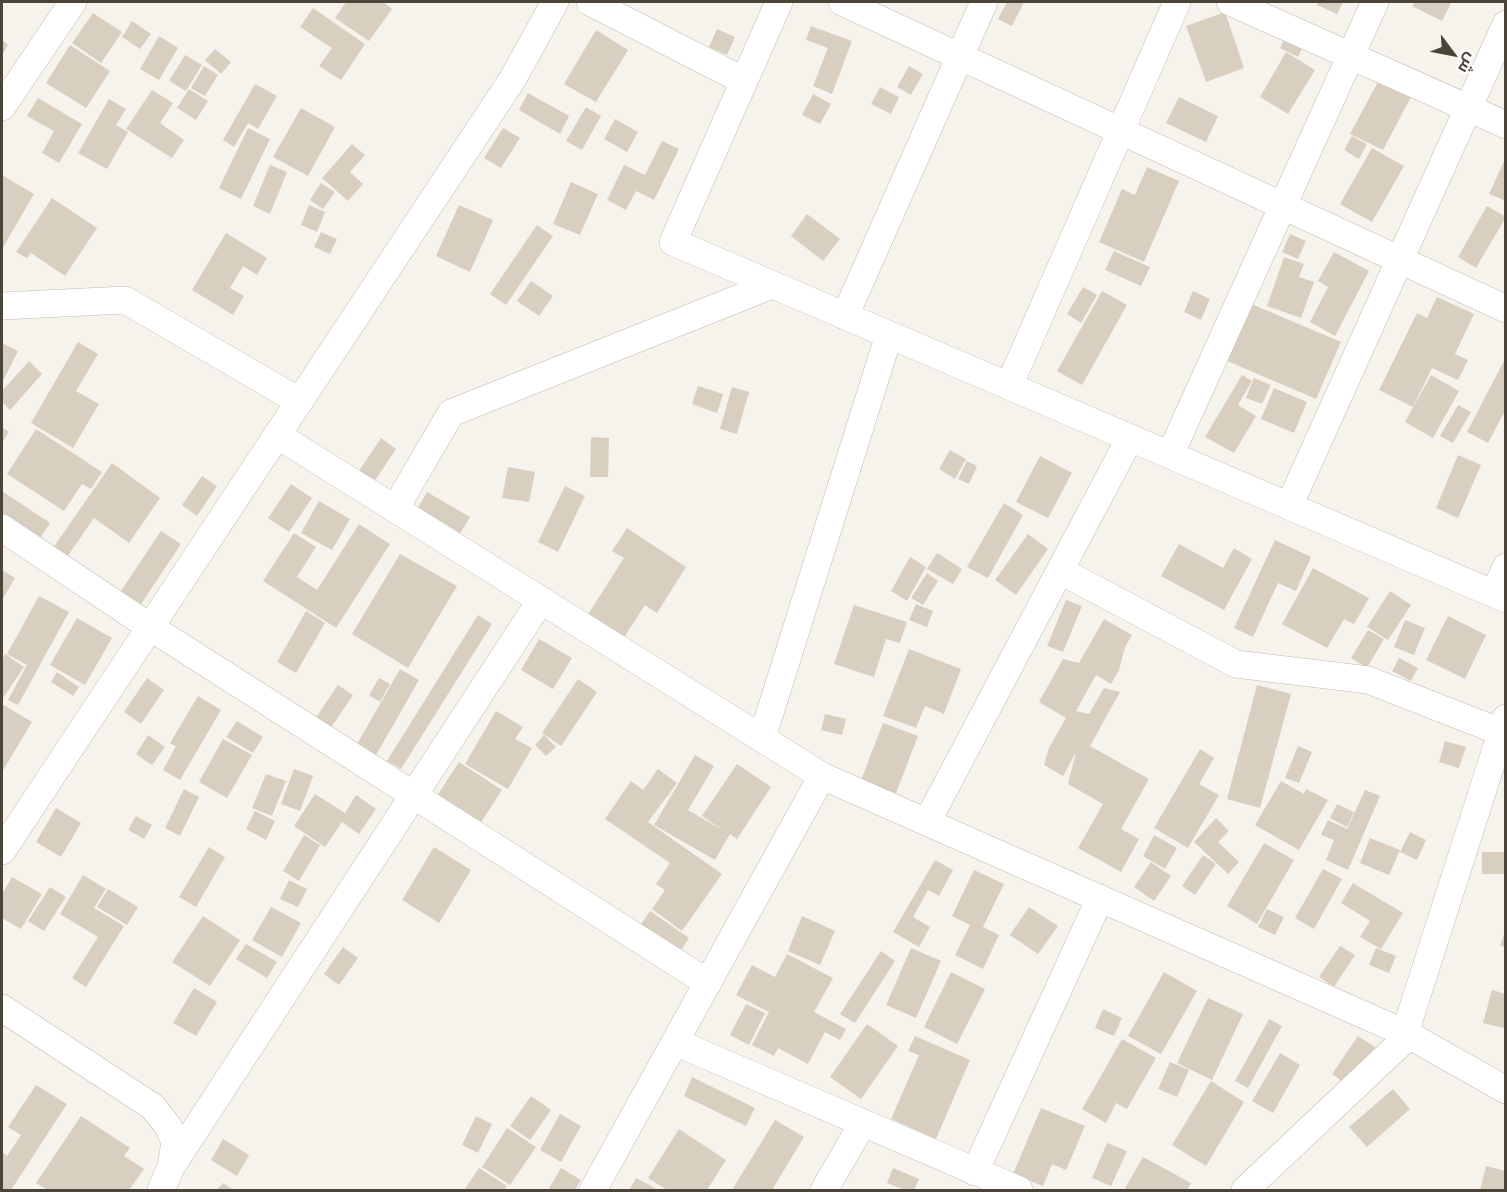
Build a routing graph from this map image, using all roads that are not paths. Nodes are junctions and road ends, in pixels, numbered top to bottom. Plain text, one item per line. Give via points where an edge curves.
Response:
1 (73, 2) edge
2 (555, 2) edge
3 (590, 2) edge
4 (778, 2) edge
5 (842, 2) edge
6 (984, 2) edge
7 (1177, 2) edge
8 (1230, 2) edge
9 (1374, 2) edge
10 (1506, 24) edge
11 (960, 56) junction
12 (1350, 56) junction
13 (744, 81) junction
14 (2, 107) edge
15 (1468, 108) junction
16 (1506, 125) edge
17 (1121, 130) junction
18 (1282, 205) junction
19 (1400, 260) junction
20 (772, 285) junction
21 (2, 306) edge
22 (1506, 309) edge
23 (845, 316) junction
24 (889, 335) junction
25 (1009, 386) junction
26 (299, 401) junction
27 (277, 435) junction
28 (1130, 438) junction
29 (1170, 455) junction
30 (1289, 506) junction
31 (395, 509) junction
32 (2, 528) edge
33 (1506, 567) edge
34 (1061, 571) junction
35 (1500, 596) edge
36 (541, 600) junction
37 (150, 627) junction
38 (1503, 725) edge
39 (762, 738) junction
40 (822, 776) junction
41 (414, 796) junction
42 (927, 822) junction
43 (2, 851) edge
44 (1100, 898) junction
45 (708, 983) junction
46 (2, 1008) edge
47 (1405, 1033) junction
48 (675, 1042) junction
49 (1506, 1090) edge
50 (863, 1123) junction
51 (975, 1172) junction
52 (166, 1179) edge
53 (593, 1191) edge
54 (824, 1191) edge
55 (1019, 1191) edge
56 (1245, 1191) edge

1 - 14 street
2 - 26 street via 512,80
3 - 13 street
4 - 13 street
5 - 11 street
6 - 11 street
7 - 17 street
8 - 12 street
9 - 12 street
10 - 15 street
11 - 17 street
11 - 23 street
12 - 15 street
12 - 18 street
13 - 20 street via 673,242
15 - 16 street
15 - 19 street
17 - 18 street
17 - 25 street
18 - 19 street
18 - 29 street
19 - 22 street
19 - 30 street
20 - 23 street
20 - 31 street via 451,413
21 - 26 street via 125,300
23 - 24 street
24 - 25 street
24 - 39 street
25 - 28 street
26 - 27 street
27 - 31 street
27 - 37 street
28 - 29 street
28 - 34 street
29 - 30 street
30 - 35 street
31 - 36 street
32 - 37 street
33 - 35 street
34 - 38 street via 1236,664 1368,680
34 - 42 street
36 - 39 street
36 - 41 street
37 - 41 street
37 - 43 street
38 - 47 street
39 - 40 street
40 - 42 street
40 - 45 street
41 - 45 street
41 - 52 street
42 - 44 street
44 - 47 street
44 - 51 street
45 - 48 street
46 - 52 street via 153,1107 175,1142
47 - 49 street
47 - 56 street via 1402,1042
48 - 50 street
48 - 53 street
50 - 51 street
50 - 54 street
51 - 55 street

